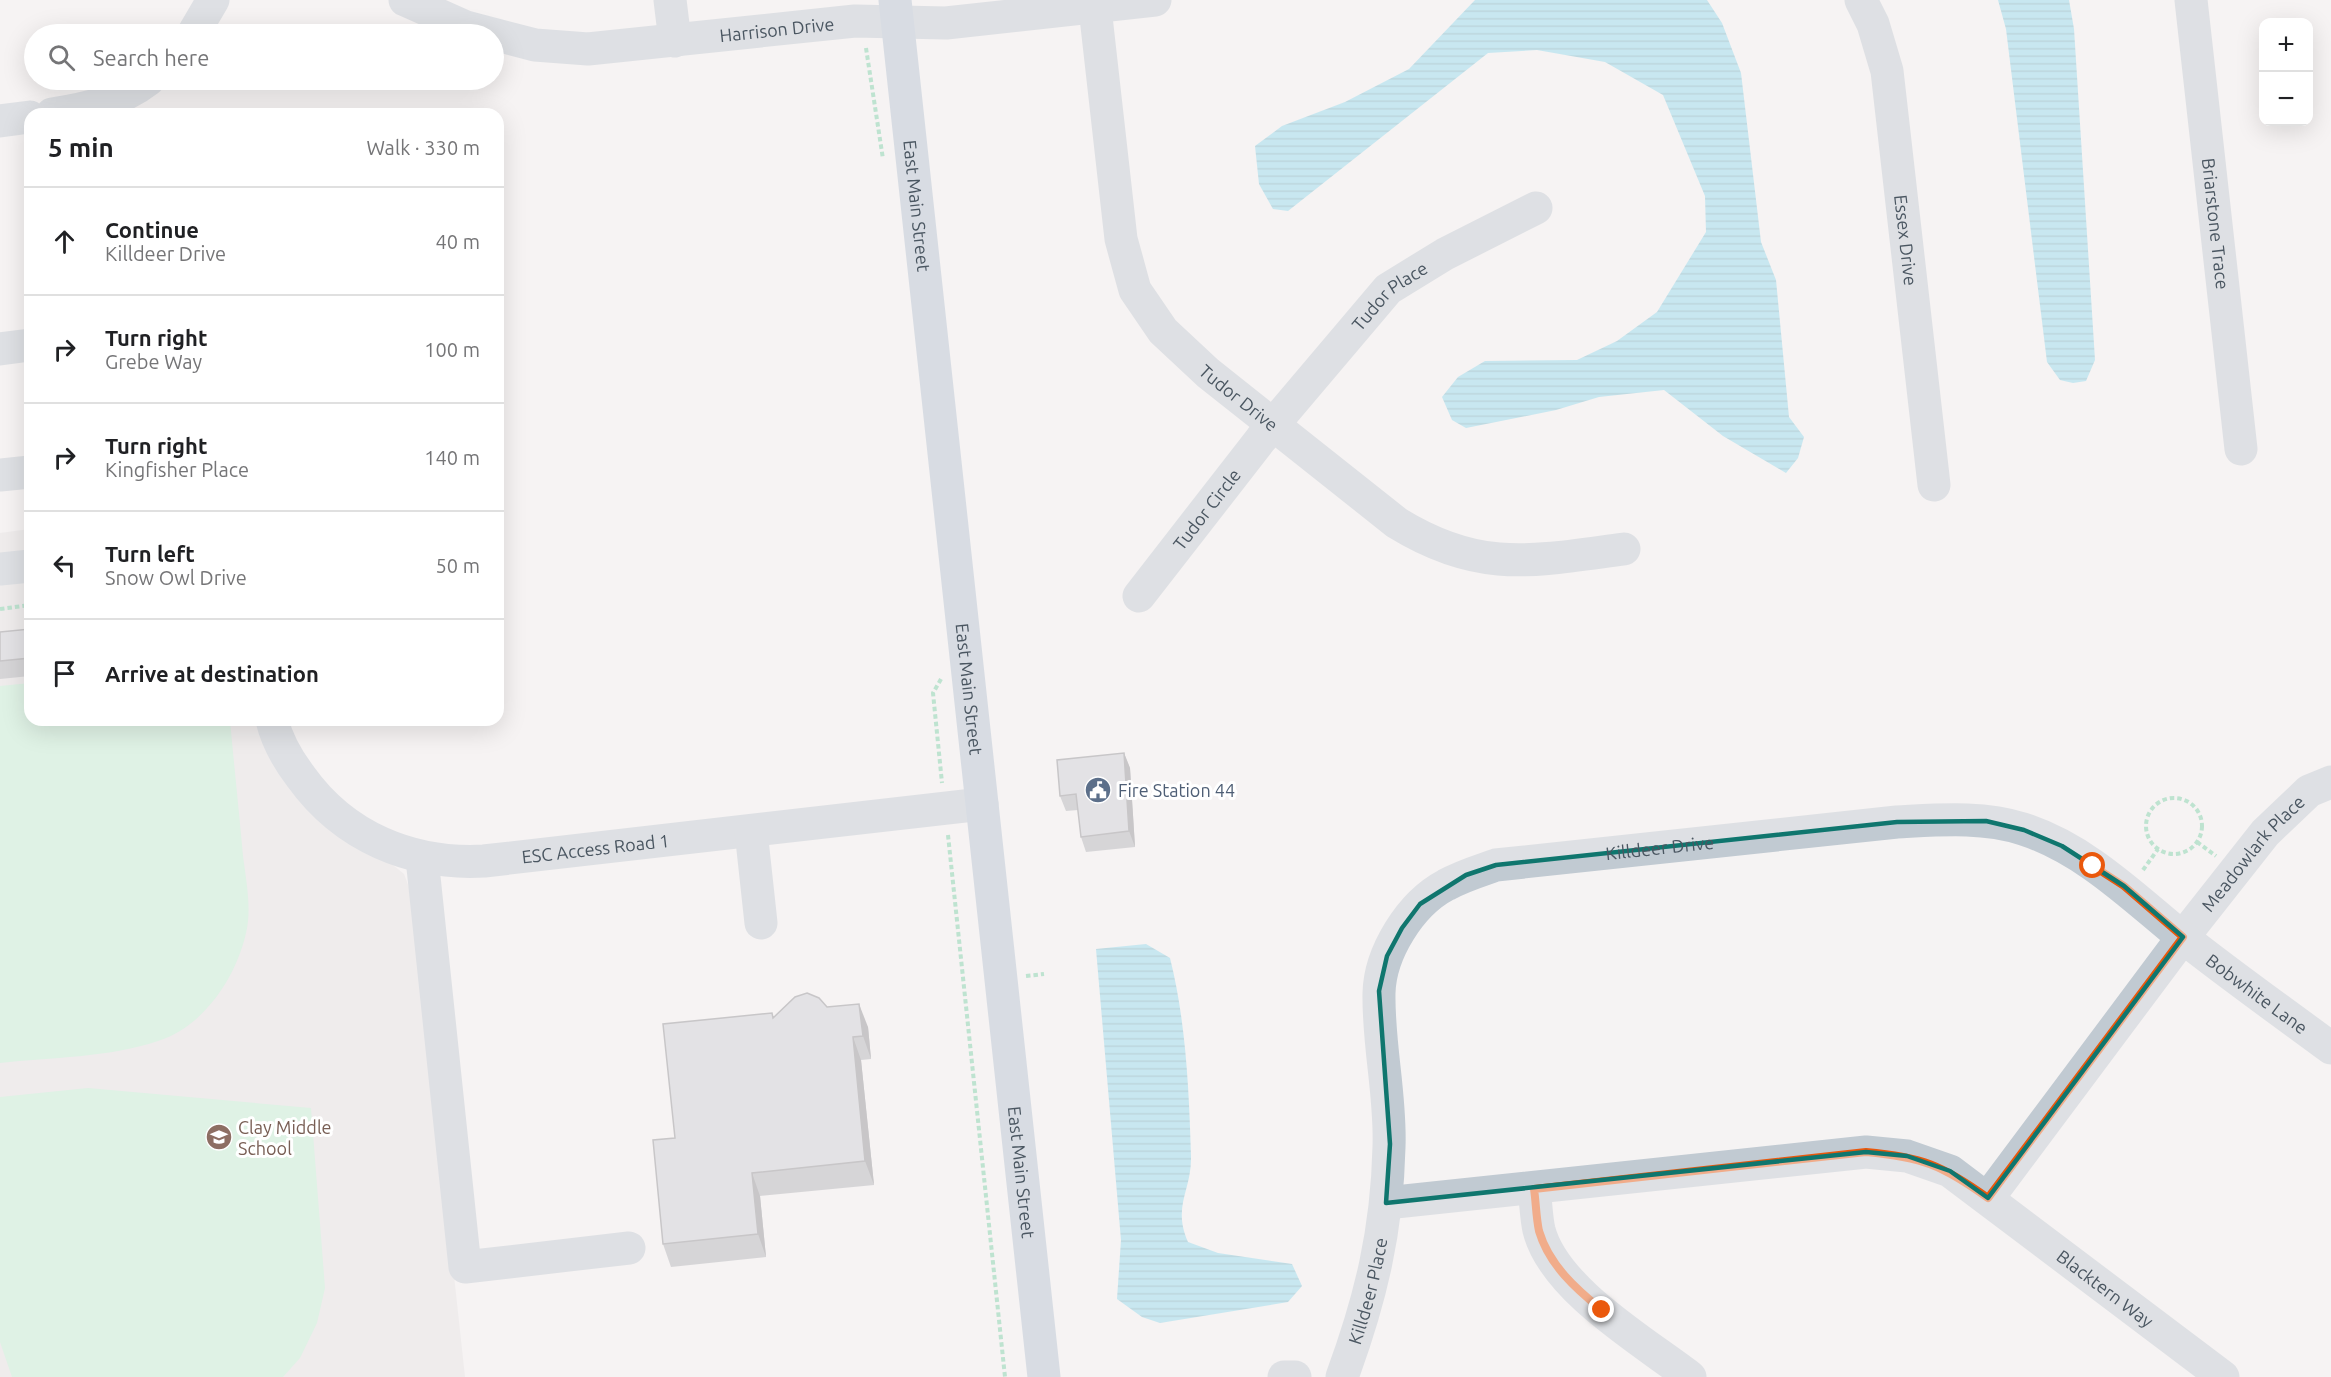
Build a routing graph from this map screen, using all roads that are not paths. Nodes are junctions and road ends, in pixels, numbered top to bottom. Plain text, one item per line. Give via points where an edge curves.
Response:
1 (213, 0) edge
2 (405, 0) edge
3 (670, 0) edge
4 (1155, 0) edge
5 (1861, 0) edge
6 (2191, 0) edge
7 (1095, 8) junction
8 (896, 12) edge
9 (199, 24) edge
10 (459, 24) edge
11 (504, 37) edge
12 (675, 40) junction
13 (133, 90) edge
14 (80, 108) edge
15 (24, 118) edge
16 (0, 121) edge
17 (1536, 208) dead end
18 (24, 346) edge
19 (0, 349) edge
20 (1274, 424) junction
21 (2241, 449) dead end
22 (24, 473) edge
23 (0, 475) edge
24 (1934, 485) dead end
25 (1624, 549) dead end
26 (24, 567) edge
27 (0, 569) edge
28 (1139, 596) dead end
29 (274, 726) edge
30 (2331, 782) edge
31 (982, 804) junction
32 (751, 831) junction
33 (422, 858) junction
34 (761, 923) dead end
35 (2183, 937) junction
36 (2331, 1048) edge
37 (1534, 1189) junction
38 (1988, 1198) junction
39 (1386, 1203) junction
40 (629, 1248) dead end
41 (1044, 1377) edge
42 (1284, 1377) edge
43 (1295, 1377) edge
44 (1342, 1377) edge
45 (1690, 1377) edge
46 (2223, 1377) edge

1 - 9 street
2 - 10 street, Harrison Drive
3 - 12 street
4 - 7 street, Harrison Drive
5 - 24 street, Essex Drive via 1873,24 1887,71
6 - 21 street, Briarstone Trace
7 - 8 street, Harrison Drive via 946,23
7 - 20 street, Tudor Drive via 1121,239 1136,290 1162,331
8 - 12 street, Harrison Drive via 855,21
8 - 31 main road, East Main Street
11 - 12 street, Harrison Drive via 535,45 588,49
13 - 14 street via 108,102
15 - 16 street
17 - 20 street, Tudor Place via 1445,254 1388,289
18 - 19 street
20 - 25 street, Tudor Drive via 1397,523 1445,549 1516,561
20 - 28 street, Tudor Circle
22 - 23 street
26 - 27 street
29 - 33 street, ESC Access Road 1 via 284,752 312,793 331,812 370,840
30 - 35 street, Meadowlark Place via 2309,791 2288,808
31 - 32 street, ESC Access Road 1
31 - 41 main road, East Main Street
32 - 33 street, ESC Access Road 1 via 484,861
32 - 34 street
33 - 40 street via 465,1267
35 - 36 street, Bobwhite Lane
35 - 38 street, Meadowlark Place
35 - 39 street, Killdeer Drive via 2124,886 2062,846 2024,830 1986,821 1897,822 1496,865 1466,875 1420,904 1387,956 1379,991 1390,1144
37 - 38 street, Blacktern Way via 1866,1152 1907,1156 1950,1171
37 - 39 street, Blacktern Way
37 - 45 street via 1539,1231 1562,1274 1594,1304
38 - 46 street, Blacktern Way
39 - 44 street, Killdeer Place via 1384,1232 1366,1305
42 - 43 street

